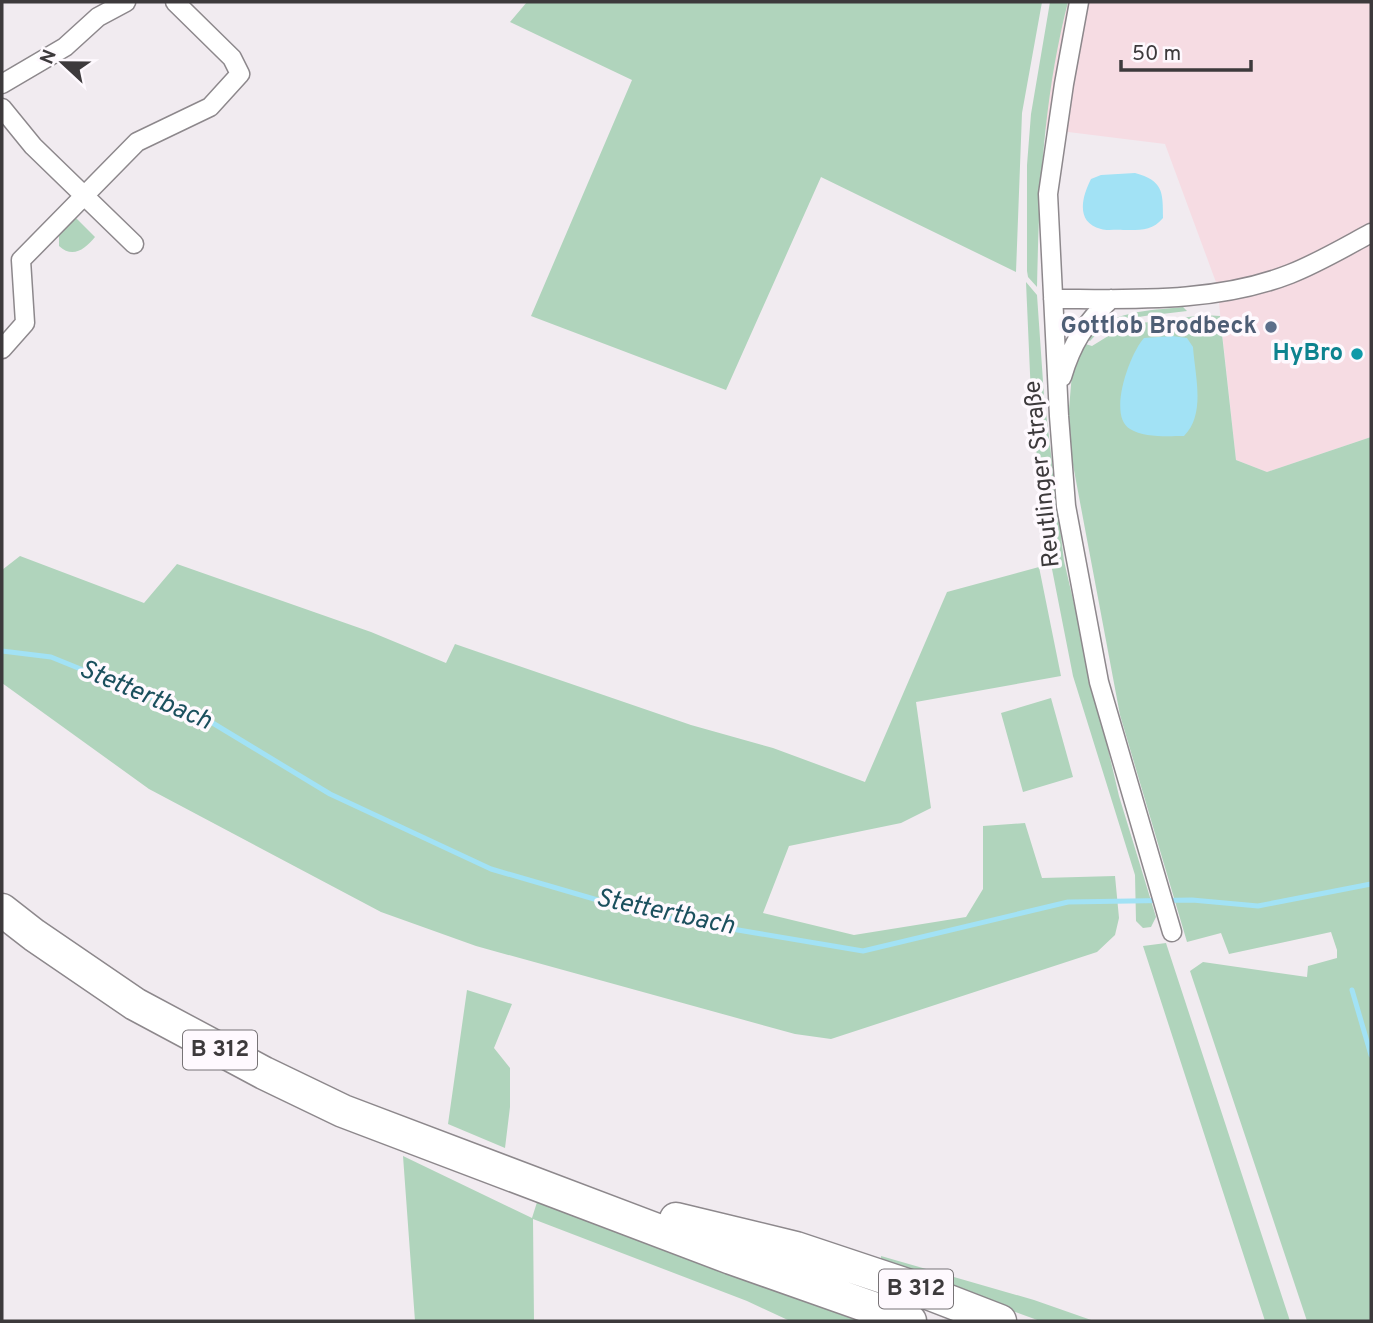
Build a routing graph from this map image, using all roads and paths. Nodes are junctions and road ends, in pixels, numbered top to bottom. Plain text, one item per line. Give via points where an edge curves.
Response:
1 (126, 2) edge
2 (175, 2) edge
3 (1079, 2) edge
4 (2, 84) edge
5 (2, 107) edge
6 (84, 195) junction
7 (1371, 233) edge
8 (134, 244) dead end
9 (1053, 299) junction
10 (1111, 299) junction
11 (2, 349) edge
12 (1057, 390) junction
13 (2, 910) edge
14 (1172, 932) dead end
15 (589, 1202) junction
16 (910, 1321) edge
17 (1000, 1321) edge

1 - 4 street via 98,17 65,47
2 - 6 street via 232,58 240,74 210,107 138,142
3 - 9 street, Reutlinger Straße via 1048,194
5 - 6 street via 33,146
6 - 8 street
6 - 11 street via 21,260 25,323
7 - 10 street via 1291,274 1251,286 1150,299
9 - 10 street
9 - 12 street, Reutlinger Straße
10 - 12 street via 1078,336
12 - 14 street, Reutlinger Straße via 1066,506 1099,682
13 - 15 highway, B 312 via 135,1004 264,1073 458,1156
15 - 16 highway, B 312
15 - 17 highway, B 312 via 796,1248

